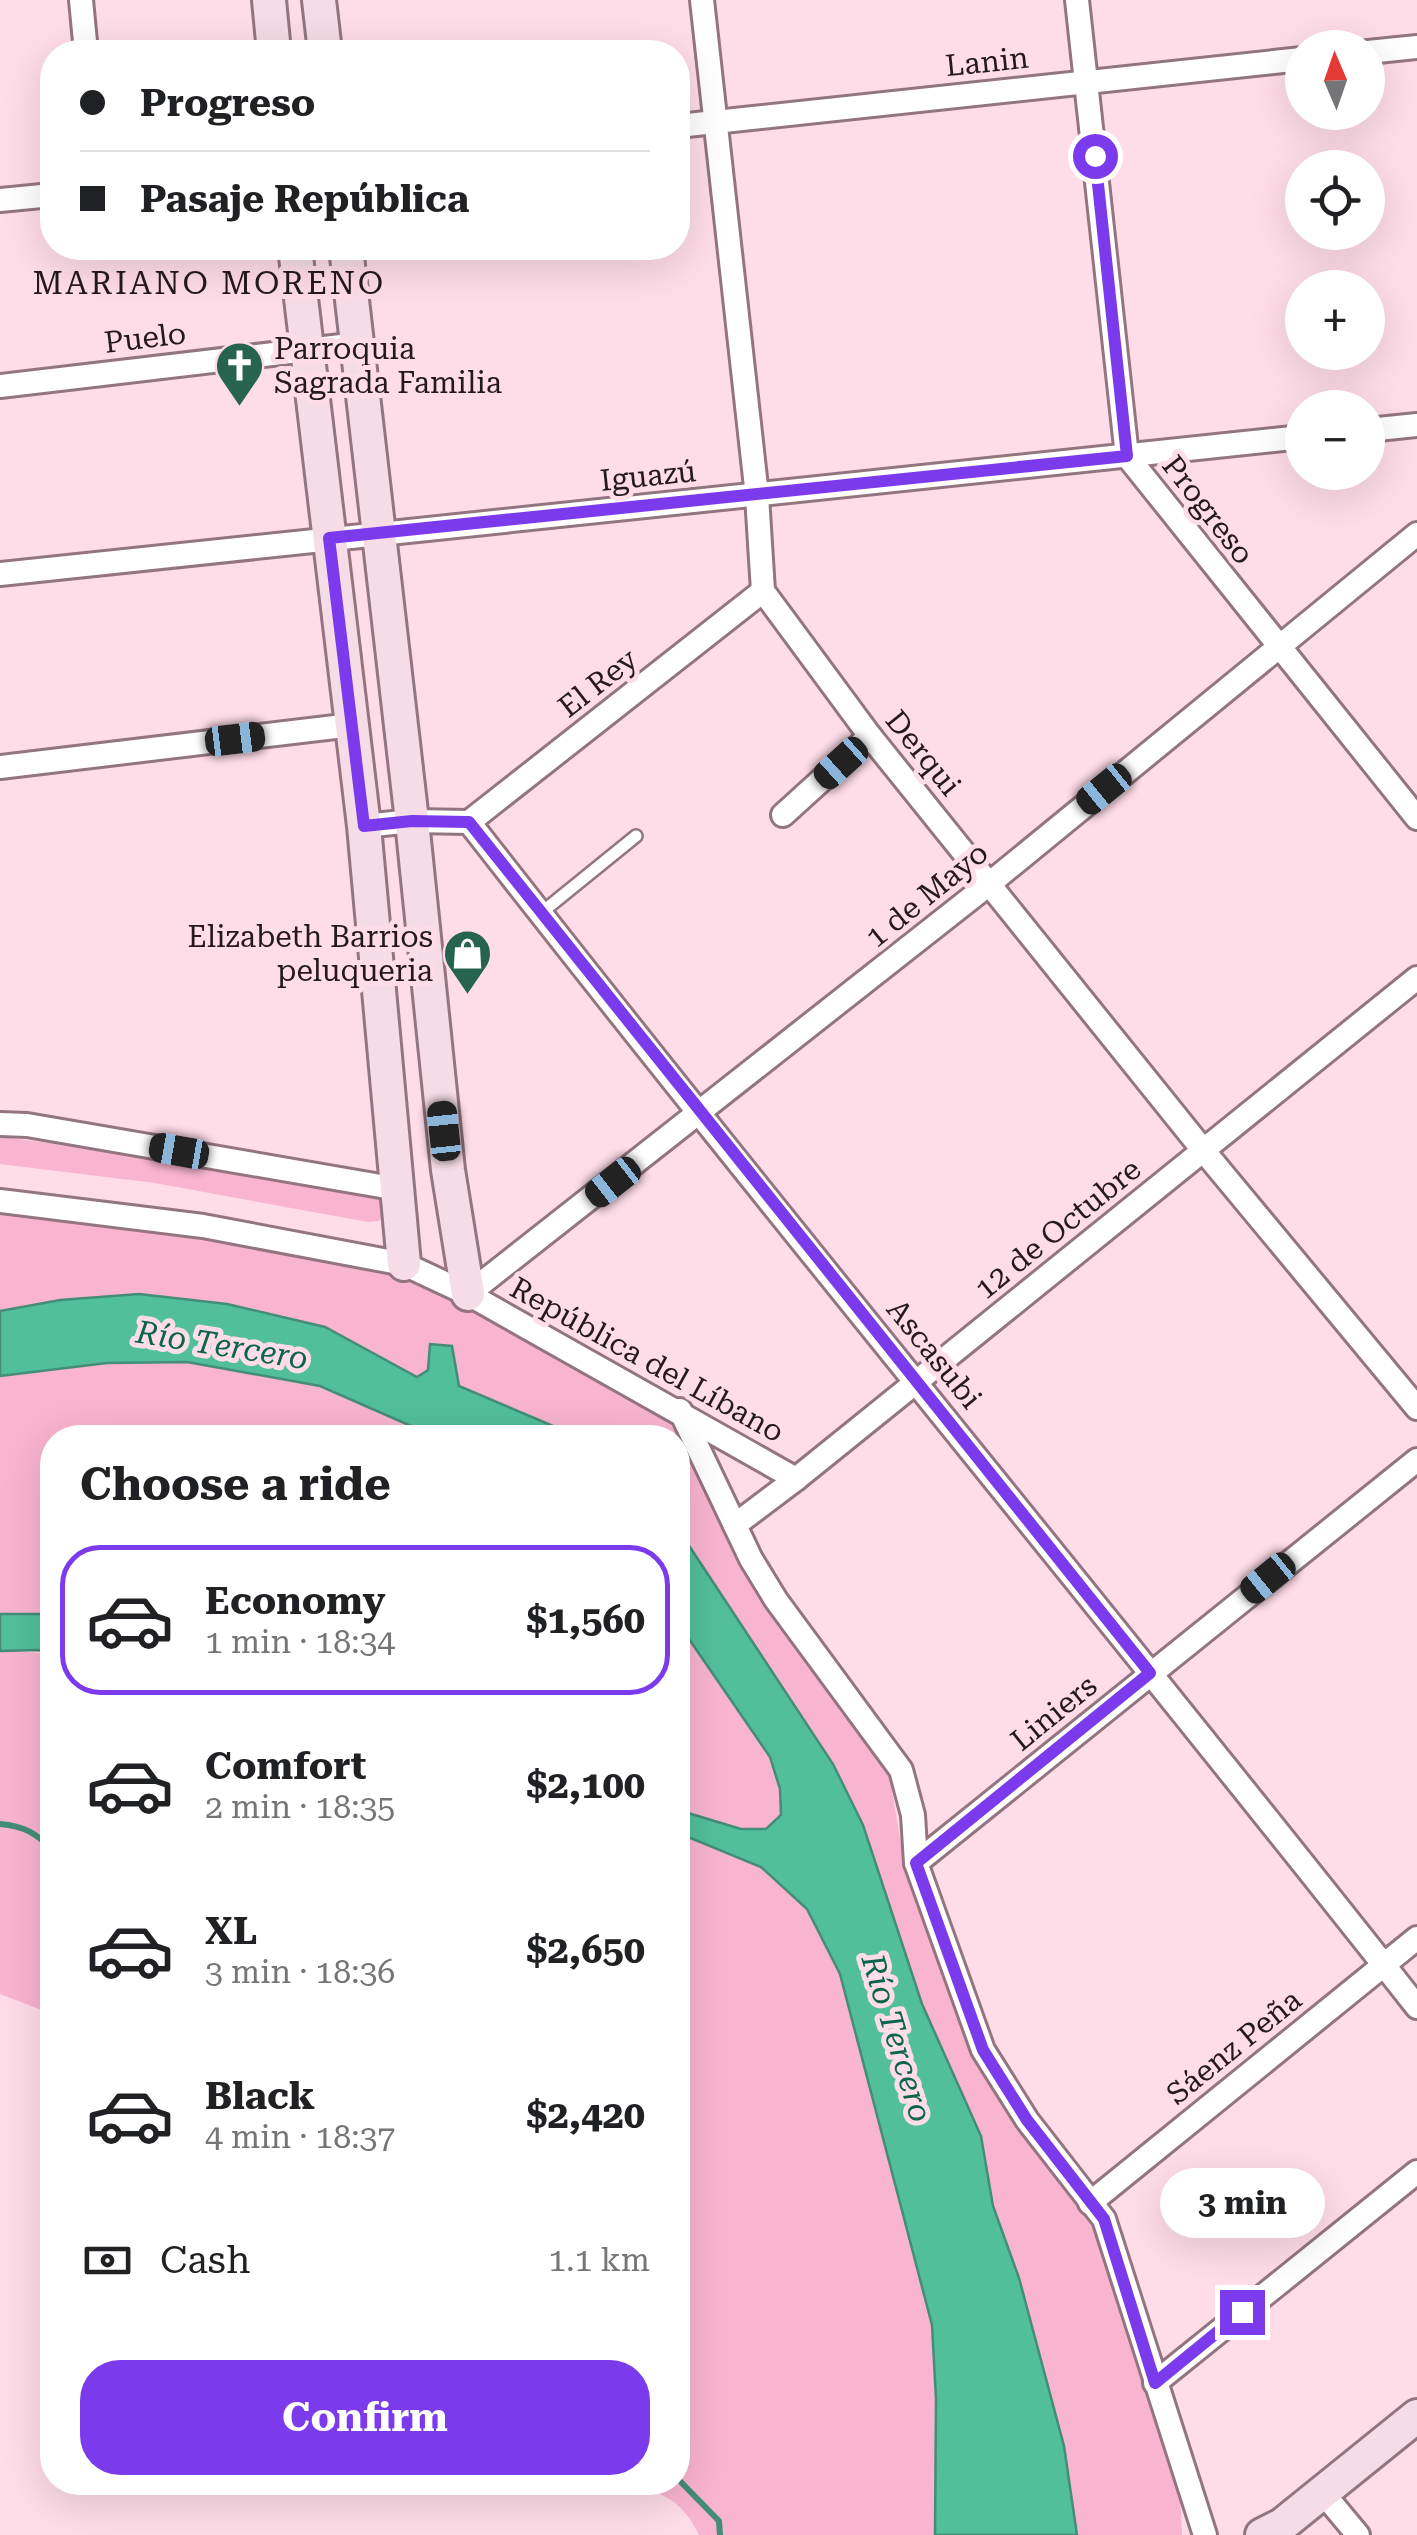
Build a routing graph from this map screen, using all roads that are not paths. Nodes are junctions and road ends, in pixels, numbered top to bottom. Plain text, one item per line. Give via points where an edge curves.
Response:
1 (81, 0) edge
2 (269, 0) edge
3 (319, 0) edge
4 (702, 0) edge
5 (1077, 0) edge
6 (85, 40) edge
7 (273, 40) edge
8 (323, 40) edge
9 (1417, 47) edge
10 (1385, 50) edge
11 (1285, 61) edge
12 (1087, 81) junction
13 (716, 122) junction
14 (690, 125) edge
15 (40, 195) edge
16 (0, 200) edge
17 (297, 260) edge
18 (348, 260) edge
19 (358, 344) junction
20 (307, 348) junction
21 (0, 386) edge
22 (1417, 425) edge
23 (1385, 428) edge
24 (1285, 440) edge
25 (1127, 456) junction
26 (756, 496) junction
27 (380, 533) junction
28 (1417, 534) edge
29 (329, 538) junction
30 (0, 574) edge
31 (763, 591) junction
32 (1278, 647) junction
33 (352, 725) junction
34 (870, 736) junction
35 (0, 768) edge
36 (783, 815) dead end
37 (1417, 818) edge
38 (412, 821) junction
39 (469, 822) junction
40 (364, 826) junction
41 (636, 836) dead end
42 (989, 884) junction
43 (541, 914) junction
44 (1417, 978) edge
45 (700, 1114) junction
46 (0, 1124) edge
47 (1204, 1150) junction
48 (398, 1189) junction
49 (0, 1201) edge
50 (404, 1264) junction
51 (468, 1294) junction
52 (918, 1380) junction
53 (1417, 1408) edge
54 (680, 1410) junction
55 (687, 1425) edge
56 (690, 1431) edge
57 (1417, 1460) edge
58 (796, 1479) junction
59 (734, 1524) junction
60 (1150, 1673) junction
61 (916, 1863) junction
62 (1417, 1938) edge
63 (1383, 1964) junction
64 (1417, 2007) edge
65 (1417, 2172) edge
66 (1090, 2202) junction
67 (1155, 2383) junction
68 (1417, 2416) edge
69 (1323, 2493) junction
70 (1272, 2532) edge
71 (1205, 2535) edge
72 (1358, 2535) edge

1 - 6 street
2 - 7 main road
3 - 8 main road
4 - 13 street
5 - 12 street, Progreso
9 - 10 street
11 - 12 street, Lanin
12 - 13 street, Lanin
12 - 25 street, Progreso
13 - 14 street, Lanin
13 - 26 street
15 - 16 street
17 - 20 main road
18 - 19 main road
19 - 20 street, Puelo
19 - 27 main road
20 - 21 street, Puelo
20 - 29 main road
22 - 23 street
24 - 25 street, Iguazú
25 - 26 street, Iguazú
25 - 32 street, Progreso
26 - 27 street, Iguazú
26 - 31 street
27 - 29 street, Iguazú
27 - 38 main road
28 - 32 street, 1 de Mayo
29 - 30 street, Iguazú
29 - 33 main road
31 - 34 street, Derqui
31 - 39 street, El Rey
32 - 37 street, Progreso
32 - 42 street, 1 de Mayo
33 - 35 street
33 - 40 main road
34 - 36 street
34 - 42 street, Derqui
38 - 39 street
38 - 40 street
38 - 51 main road via 448,1170
39 - 43 street, Ascasubi
40 - 48 main road
41 - 43 lane
42 - 45 street, 1 de Mayo
42 - 47 street, Derqui
43 - 45 street, Ascasubi
44 - 47 street, 12 de Octubre
45 - 51 street, 1 de Mayo
45 - 52 street, Ascasubi
46 - 48 street
47 - 52 street, 12 de Octubre
47 - 53 street, Derqui
48 - 50 main road
49 - 50 street, República del Líbano via 203,1226
50 - 51 street, República del Líbano
51 - 54 street, República del Líbano
52 - 58 street, 12 de Octubre
52 - 60 street, Ascasubi
54 - 55 street
54 - 58 street, República del Líbano
56 - 59 street
57 - 60 street, Liniers
58 - 59 street, 12 de Octubre
59 - 61 street via 776,1600 901,1770
60 - 61 street, Liniers
60 - 63 street, Ascasubi
61 - 66 street via 983,2050
62 - 63 street, Sáenz Peña
63 - 64 street, Ascasubi
63 - 66 street, Sáenz Peña
65 - 67 street
66 - 67 street via 1104,2219
67 - 71 street
68 - 69 main road
69 - 70 main road
69 - 72 street

